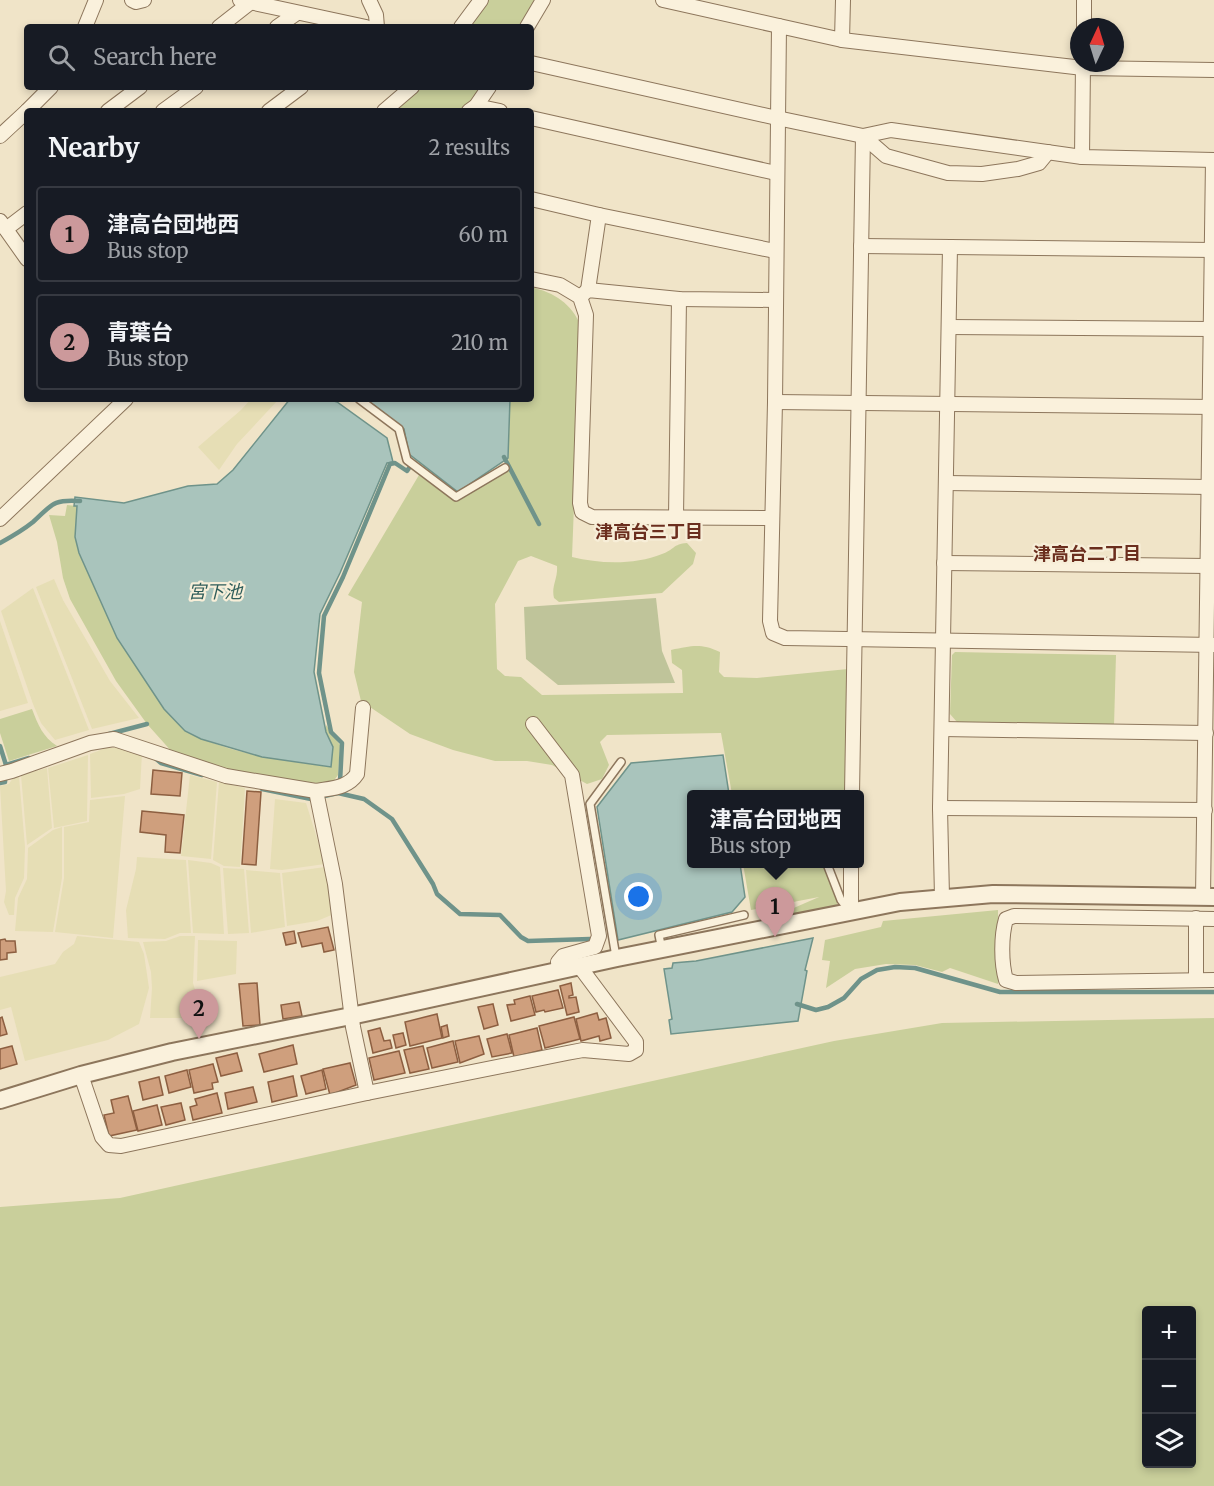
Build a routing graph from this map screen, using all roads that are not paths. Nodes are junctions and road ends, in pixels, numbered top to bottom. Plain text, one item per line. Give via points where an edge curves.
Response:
1 (96, 0) edge
2 (132, 0) edge
3 (144, 0) edge
4 (369, 0) edge
5 (481, 0) edge
6 (543, 0) edge
7 (663, 0) edge
8 (843, 0) edge
9 (1084, 0) edge
10 (255, 2) edge
11 (297, 13) junction
12 (1084, 18) edge
13 (86, 24) edge
14 (223, 24) edge
15 (281, 24) edge
16 (351, 24) edge
17 (377, 24) edge
18 (463, 24) edge
19 (529, 24) edge
20 (778, 26) junction
21 (842, 40) junction
22 (534, 64) edge
23 (1070, 64) edge
24 (1124, 67) edge
25 (1214, 70) edge
26 (1083, 72) edge
27 (48, 90) edge
28 (136, 90) edge
29 (192, 90) edge
30 (297, 90) edge
31 (408, 90) edge
32 (487, 90) edge
33 (30, 108) edge
34 (112, 108) edge
35 (167, 108) edge
36 (273, 108) edge
37 (388, 108) edge
38 (472, 108) edge
39 (24, 114) edge
40 (777, 118) junction
41 (534, 119) edge
42 (0, 136) edge
43 (862, 136) junction
44 (1048, 152) junction
45 (1082, 157) junction
46 (1213, 160) edge
47 (776, 173) junction
48 (534, 200) edge
49 (24, 214) edge
50 (599, 215) junction
51 (3, 225) edge
52 (861, 246) junction
53 (950, 247) junction
54 (776, 250) junction
55 (1213, 250) edge
56 (24, 255) edge
57 (534, 280) edge
58 (584, 294) junction
59 (679, 299) junction
60 (774, 300) junction
61 (948, 327) junction
62 (1211, 328) junction
63 (123, 402) edge
64 (363, 402) edge
65 (775, 402) junction
66 (857, 404) junction
67 (947, 405) junction
68 (1212, 407) edge
69 (505, 468) dead end
70 (946, 483) junction
71 (1209, 487) junction
72 (676, 517) junction
73 (772, 518) junction
74 (0, 519) edge
75 (944, 563) junction
76 (1208, 566) junction
77 (854, 638) junction
78 (943, 639) junction
79 (1211, 645) edge
80 (363, 708) dead end
81 (533, 724) dead end
82 (942, 729) junction
83 (1206, 733) junction
84 (621, 762) dead end
85 (5, 773) edge
86 (852, 790) edge
87 (317, 795) junction
88 (940, 808) junction
89 (1205, 810) junction
90 (829, 868) edge
91 (851, 868) edge
92 (942, 897) junction
93 (1209, 897) edge
94 (851, 912) junction
95 (744, 915) dead end
96 (1196, 918) junction
97 (1214, 919) edge
98 (662, 950) junction
99 (616, 958) junction
100 (580, 967) junction
101 (559, 971) junction
102 (1196, 980) junction
103 (1214, 980) edge
104 (351, 1016) junction
105 (81, 1076) junction
106 (367, 1093) junction
107 (0, 1100) edge

1 - 13 street
2 - 3 street
4 - 17 street
5 - 18 street
6 - 19 street
7 - 20 street
8 - 21 street
9 - 12 street
10 - 11 street
10 - 14 street
11 - 15 street
11 - 16 street
20 - 21 street
20 - 40 street
21 - 23 street
22 - 40 street
24 - 25 street
26 - 45 street
27 - 33 street
28 - 34 street
29 - 35 street
30 - 36 street
31 - 37 street
32 - 38 street
39 - 42 street
40 - 43 street
40 - 47 street
41 - 47 street
43 - 44 street via 891,130
43 - 44 street via 886,156 948,173 1018,169 1039,163
43 - 52 street
44 - 45 street
45 - 46 street
46 - 55 street
47 - 54 street
48 - 50 street
49 - 51 street
50 - 54 street
50 - 58 street
51 - 56 street
52 - 53 street
52 - 66 street
53 - 55 street
53 - 61 street
54 - 60 street
55 - 62 street
57 - 58 street
58 - 59 street
58 - 72 street via 582,512 592,517
59 - 60 street
59 - 72 street
60 - 65 street
61 - 62 street
61 - 67 street
62 - 68 street
63 - 74 street
64 - 69 lane via 399,429 407,459 456,497
65 - 66 street
65 - 73 street
66 - 67 street
66 - 77 street
67 - 68 street
67 - 70 street
68 - 71 street
70 - 71 street
70 - 75 street
71 - 76 street
72 - 73 street
73 - 77 street via 773,633 785,638
75 - 76 street
75 - 78 street
76 - 79 street
77 - 78 street
77 - 86 street
78 - 79 street
78 - 82 street
79 - 83 street
80 - 87 street via 357,774 352,782
81 - 101 street via 572,776 599,936 595,946 563,956 558,962
82 - 83 street
82 - 88 street
83 - 89 street
84 - 99 lane via 590,804
85 - 87 street via 90,743 114,739 226,776
87 - 104 street via 335,884
88 - 89 street
88 - 92 street
89 - 93 street
90 - 94 lane
91 - 94 street
92 - 93 street
92 - 94 street
94 - 98 street
95 - 98 lane via 659,935
96 - 97 street
96 - 102 street
96 - 102 street via 1014,916 1006,919 1004,926 1003,970 1006,980 1016,982
98 - 99 street
99 - 100 street
100 - 101 street
100 - 106 street via 636,1042 636,1050 628,1054 583,1050
101 - 104 street
102 - 103 street
104 - 105 street via 172,1052
104 - 106 street
105 - 106 street via 102,1137 109,1145 121,1146
105 - 107 street

